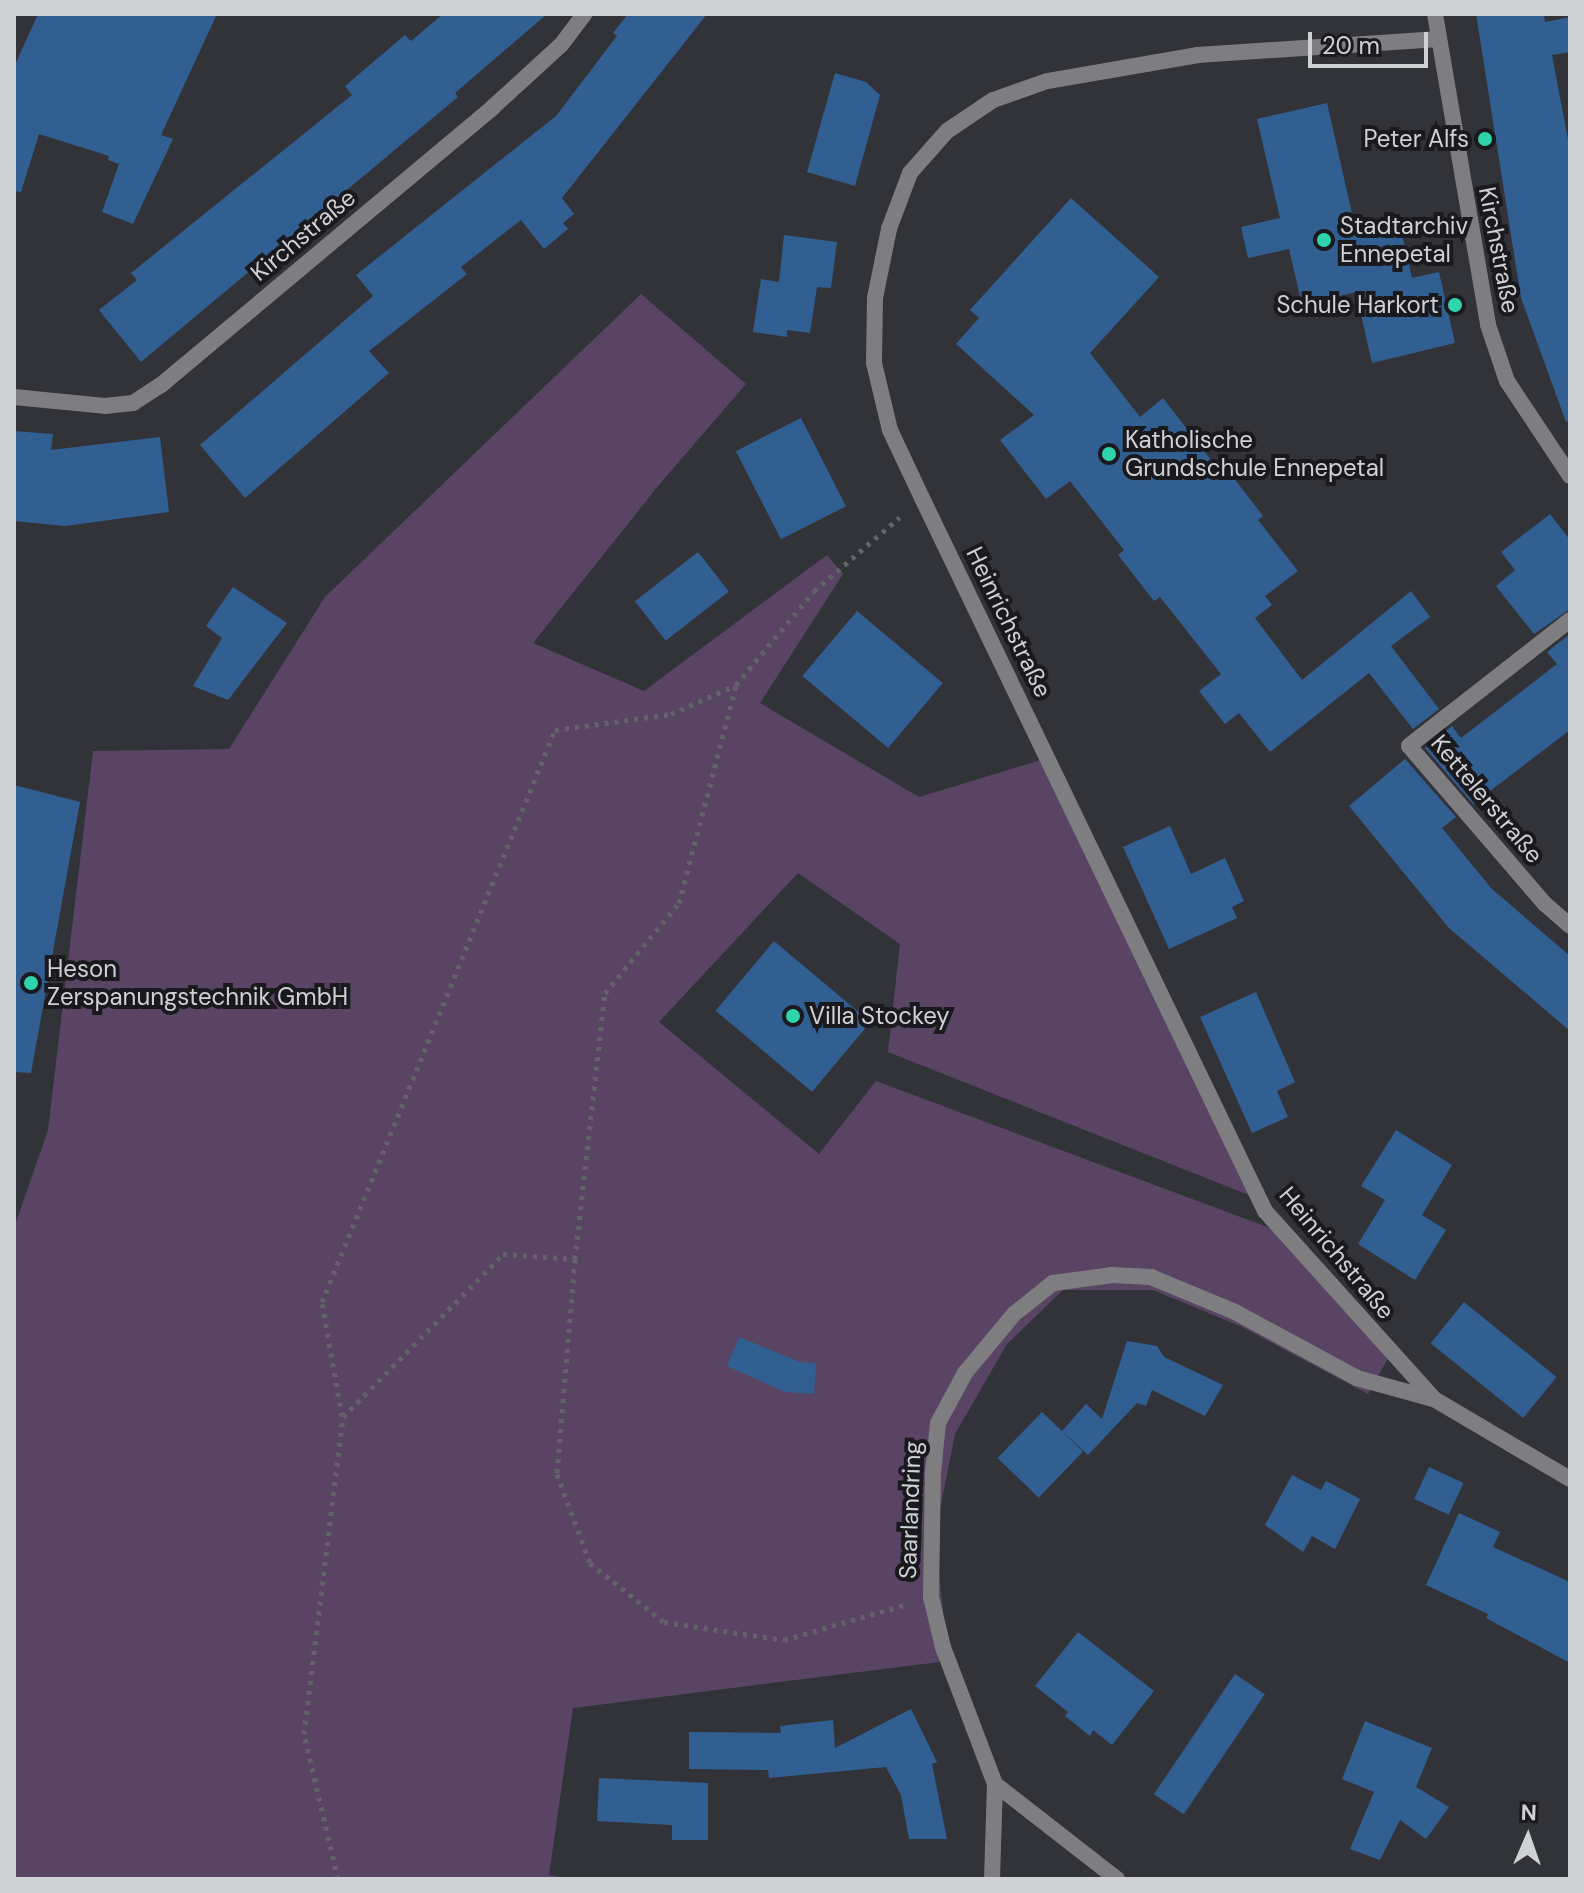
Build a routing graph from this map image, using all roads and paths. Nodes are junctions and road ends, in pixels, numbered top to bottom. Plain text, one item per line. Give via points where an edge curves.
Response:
1 (584, 14) edge
2 (1435, 14) edge
3 (1439, 39) junction
4 (14, 397) edge
5 (1570, 476) edge
6 (875, 538) dead end
7 (1570, 620) edge
8 (736, 685) junction
9 (1570, 926) edge
10 (575, 1259) junction
11 (1434, 1399) junction
12 (343, 1417) junction
13 (1570, 1479) edge
14 (931, 1597) junction
15 (995, 1784) junction
16 (338, 1879) edge
17 (992, 1879) edge
18 (1117, 1879) edge

1 - 4 street, Kirchstraße via 561,45 493,107 161,385 133,403 105,406
2 - 3 street, Kirchstraße
3 - 5 street, Kirchstraße via 1488,325 1507,381
3 - 11 street, Heinrichstraße via 1198,55 1047,81 993,100 947,131 910,173 889,229 875,298 874,363 890,430 1265,1211
6 - 8 path via 814,591
7 - 9 street, Kettelerstraße via 1409,746
8 - 10 path via 679,903 605,993
8 - 12 path via 671,714 555,730 322,1302
10 - 12 path via 503,1254
10 - 14 path via 557,1474 590,1563 664,1622 784,1640
11 - 13 street, Heinrichstraße
11 - 14 street, Saarlandring via 1357,1378 1235,1312 1151,1277 1112,1275 1053,1283 1014,1314 965,1373 938,1423
12 - 16 path via 304,1734
14 - 15 street, Saarlandring via 952,1674
15 - 17 street
15 - 18 street

